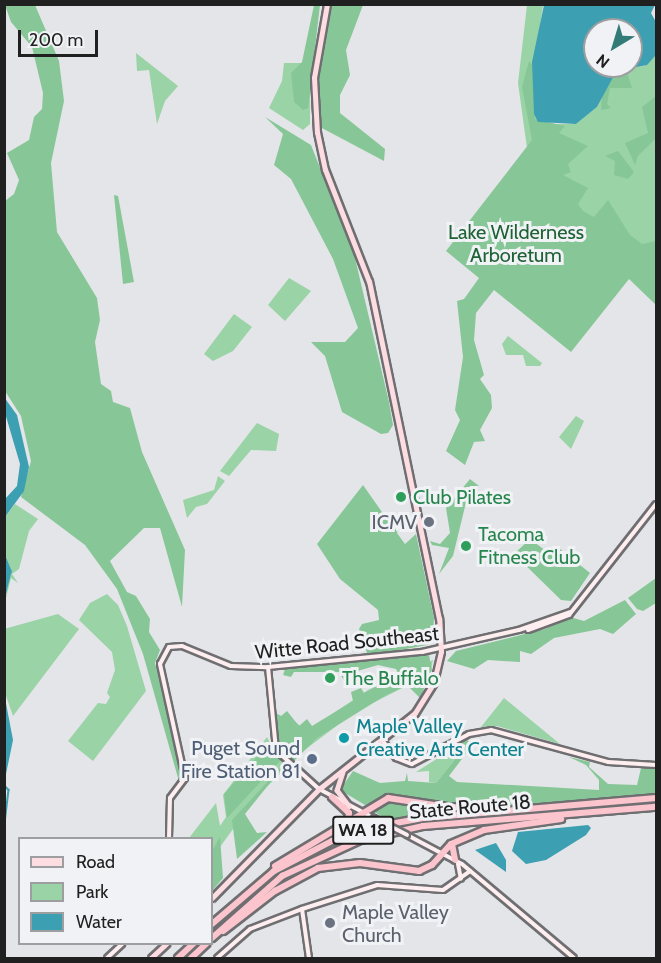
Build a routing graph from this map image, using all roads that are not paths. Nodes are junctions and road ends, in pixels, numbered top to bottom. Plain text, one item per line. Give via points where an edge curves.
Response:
1 (327, 4) edge
2 (657, 504) edge
3 (570, 612) junction
4 (544, 623) junction
5 (531, 629) junction
6 (519, 630) junction
7 (441, 648) junction
8 (268, 667) junction
9 (382, 740) junction
10 (657, 765) edge
11 (346, 768) junction
12 (319, 789) junction
13 (332, 797) junction
14 (657, 798) edge
15 (349, 806) junction
16 (542, 807) junction
17 (657, 807) edge
18 (639, 809) junction
19 (364, 813) junction
20 (348, 823) junction
21 (169, 837) edge
22 (453, 843) junction
23 (441, 853) junction
24 (449, 857) junction
25 (456, 860) junction
26 (470, 870) junction
27 (459, 882) junction
28 (213, 897) edge
29 (302, 909) junction
30 (223, 912) junction
31 (213, 923) edge
32 (213, 939) edge
33 (213, 939) edge
34 (121, 945) edge
35 (165, 945) edge
36 (191, 945) edge
37 (207, 945) edge
38 (107, 958) edge
39 (151, 958) edge
40 (178, 958) edge
41 (192, 958) edge
42 (217, 958) edge
43 (309, 958) edge
44 (574, 958) edge

1 - 7 main road via 314,78 317,133 325,170 369,282 440,619
2 - 3 street, Witte Road Southeast
3 - 4 street, Witte Road Southeast
3 - 5 street, Witte Road Southeast via 556,622
4 - 5 street
4 - 6 street, Witte Road Southeast
5 - 6 street, Witte Road Southeast
6 - 7 street, Witte Road Southeast
7 - 8 street, Witte Road Southeast
7 - 9 main road via 423,702
8 - 12 street via 276,750
8 - 21 street, Witte Road Southeast via 231,666 178,645 162,653 160,664 185,773 184,784 170,798
9 - 10 street via 396,758 409,763 428,759 469,734 491,730 618,764
9 - 11 main road
11 - 12 main road
11 - 15 main road via 337,790
12 - 13 street
12 - 28 main road
13 - 15 street
13 - 20 highway via 349,813
14 - 16 highway, State Route 18 / WA 18
15 - 19 street
16 - 19 highway via 447,807 394,797
16 - 30 highway, State Route 18 / WA 18 via 411,819 355,833 274,871
17 - 18 highway, State Route 18 / WA 18
18 - 22 highway via 497,827
18 - 32 highway, State Route 18 / WA 18 via 423,826 360,840 282,876
19 - 20 highway
19 - 23 street, bridge
20 - 30 highway via 268,871
22 - 23 highway
22 - 25 highway
23 - 24 street
23 - 33 highway via 432,865 419,871 352,862 303,874 240,915
24 - 25 street
24 - 27 street via 462,868
25 - 26 street
26 - 27 street
26 - 44 street
27 - 29 street via 436,891 377,885
29 - 42 street via 250,929
29 - 43 street
30 - 31 highway, State Route 18 / WA 18
34 - 38 street
35 - 39 main road
36 - 40 highway
37 - 41 highway

